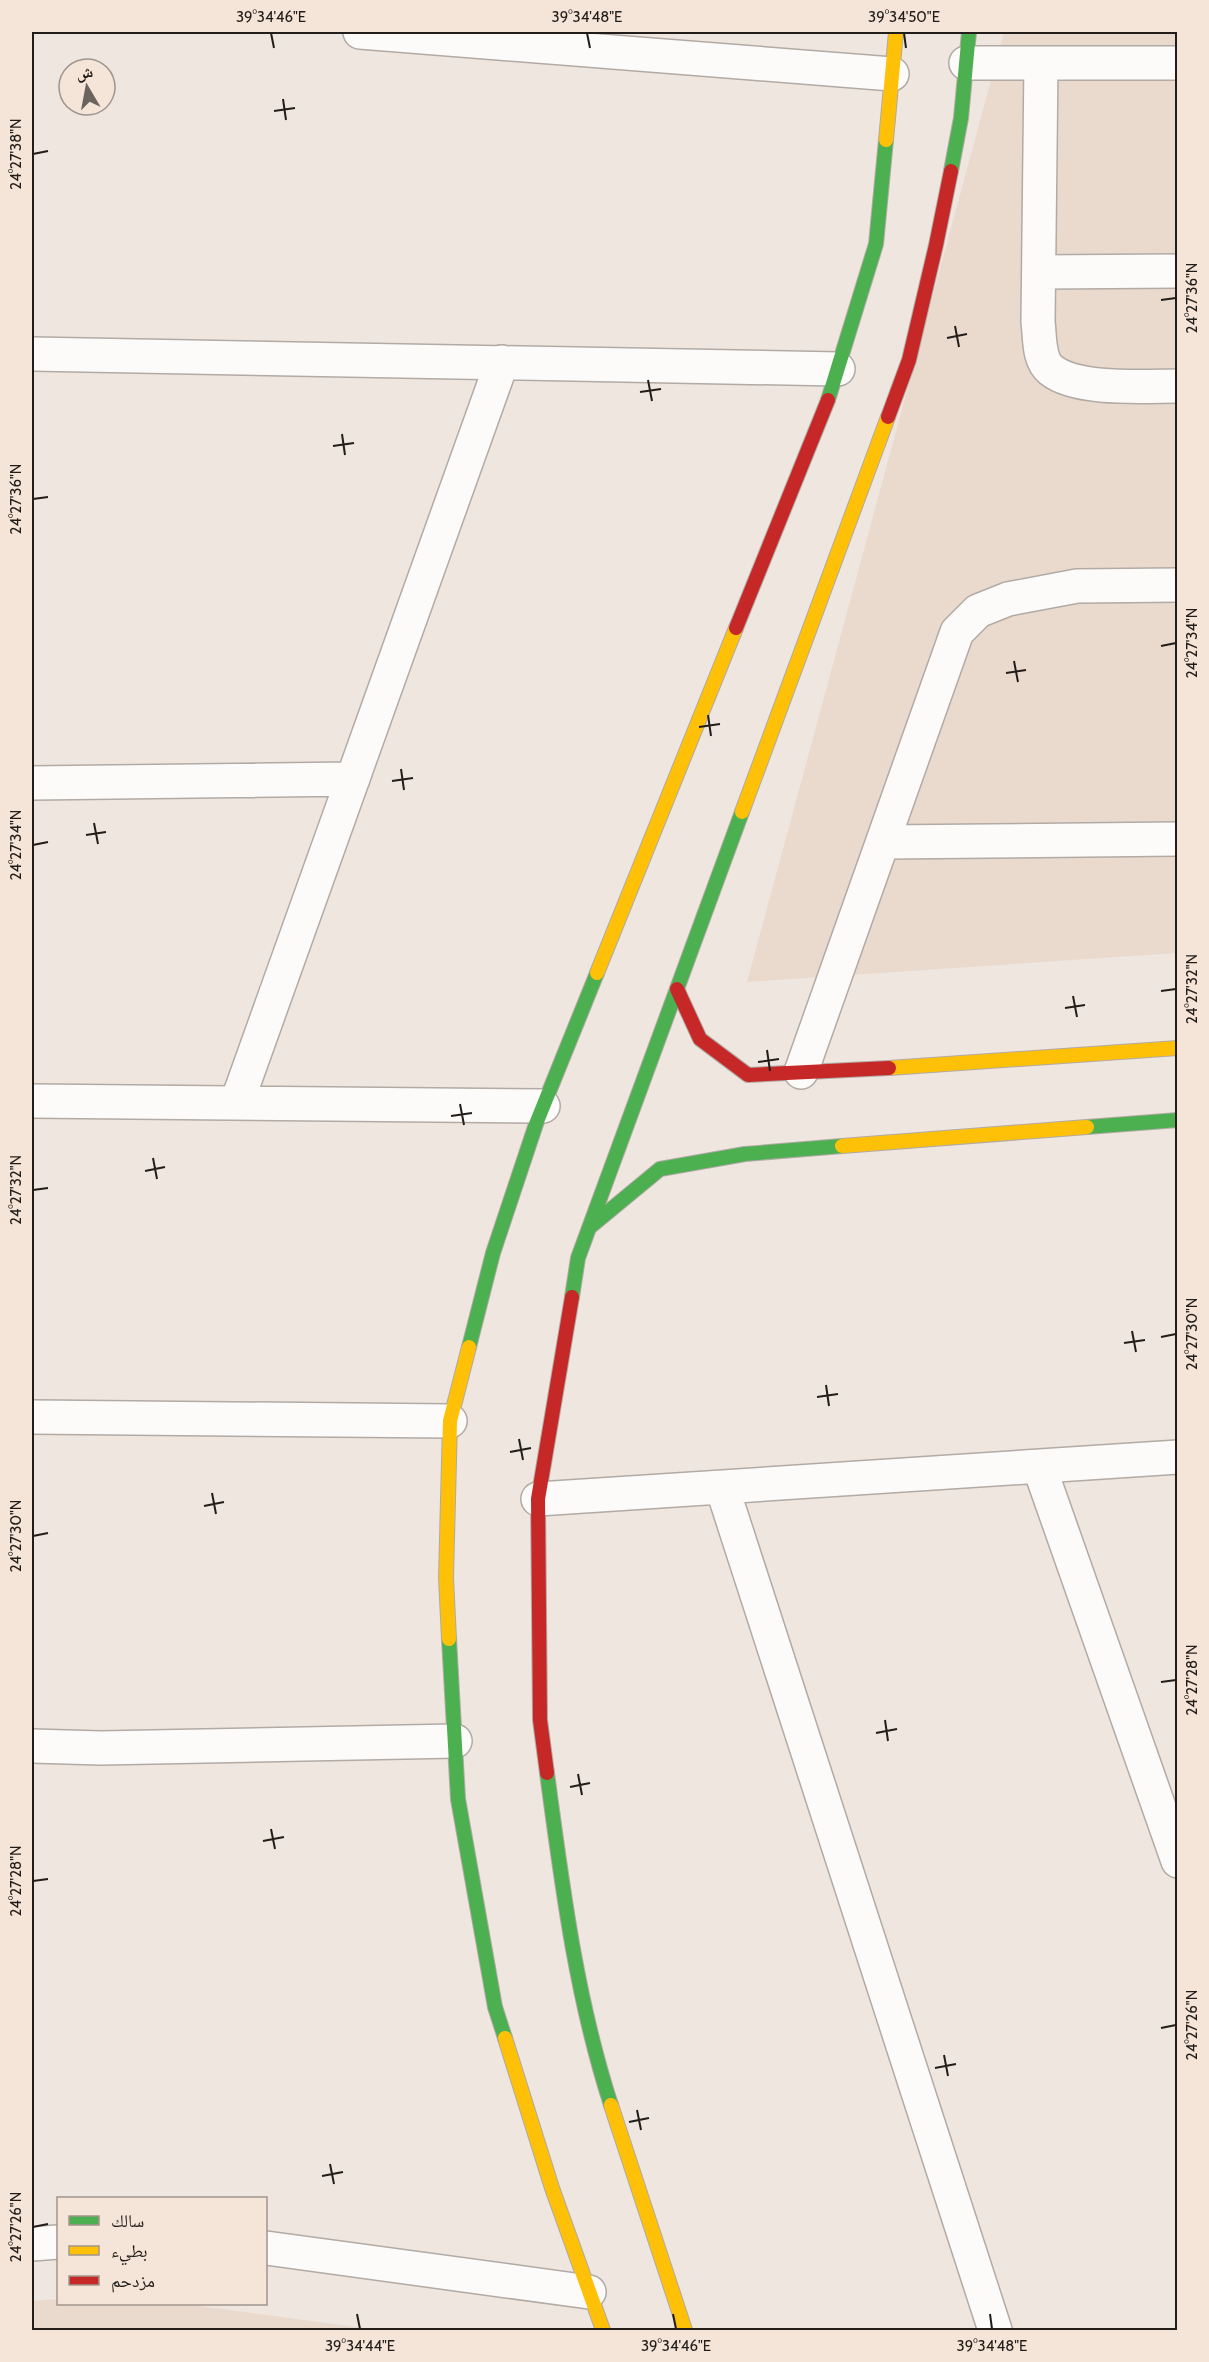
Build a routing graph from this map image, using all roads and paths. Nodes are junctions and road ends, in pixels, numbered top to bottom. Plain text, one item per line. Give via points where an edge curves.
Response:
1 (360, 32) edge
2 (896, 32) edge
3 (578, 40) edge
4 (967, 47) edge
5 (1041, 63) junction
6 (1178, 63) edge
7 (892, 74) junction
8 (1178, 271) edge
9 (1039, 272) junction
10 (32, 354) edge
11 (502, 362) junction
12 (838, 369) junction
13 (1178, 386) edge
14 (1178, 585) edge
15 (353, 778) junction
16 (32, 783) edge
17 (1178, 839) edge
18 (883, 842) junction
19 (677, 989) junction
20 (1178, 1048) edge
21 (801, 1072) junction
22 (32, 1101) edge
23 (237, 1102) junction
24 (543, 1106) junction
25 (1178, 1120) edge
26 (590, 1227) junction
27 (32, 1417) edge
28 (450, 1421) junction
29 (1178, 1457) edge
30 (1039, 1466) junction
31 (722, 1487) junction
32 (538, 1498) junction
33 (455, 1741) junction
34 (32, 1746) edge
35 (1178, 1861) edge
36 (57, 2242) edge
37 (32, 2244) edge
38 (267, 2248) edge
39 (589, 2292) junction
40 (603, 2331) edge
41 (685, 2331) edge
42 (995, 2331) edge

1 - 3 street
2 - 7 main road
3 - 7 street
4 - 5 street
4 - 19 main road via 961,118 909,360
5 - 6 street
5 - 9 street
7 - 12 main road via 876,244
8 - 9 street
9 - 13 street via 1038,322 1042,356 1050,370 1072,380 1115,387
10 - 11 street
11 - 12 street
11 - 15 street
12 - 24 main road
14 - 18 street via 1077,586 1008,599 978,611 957,632
15 - 16 street
15 - 23 street
17 - 18 street
18 - 21 street
19 - 21 main road via 700,1040 748,1075
19 - 26 main road
20 - 21 main road
22 - 23 street
23 - 24 street
24 - 28 main road via 493,1253
25 - 26 main road via 745,1154 660,1168
26 - 32 main road via 578,1258
27 - 28 street
28 - 33 main road via 446,1578
29 - 30 street
30 - 31 street
30 - 35 street
31 - 32 street
31 - 42 street
32 - 41 main road via 540,1720 566,1920 598,2064
33 - 34 street
33 - 39 main road via 458,1799 495,2007
36 - 37 street
38 - 39 street
39 - 40 main road

